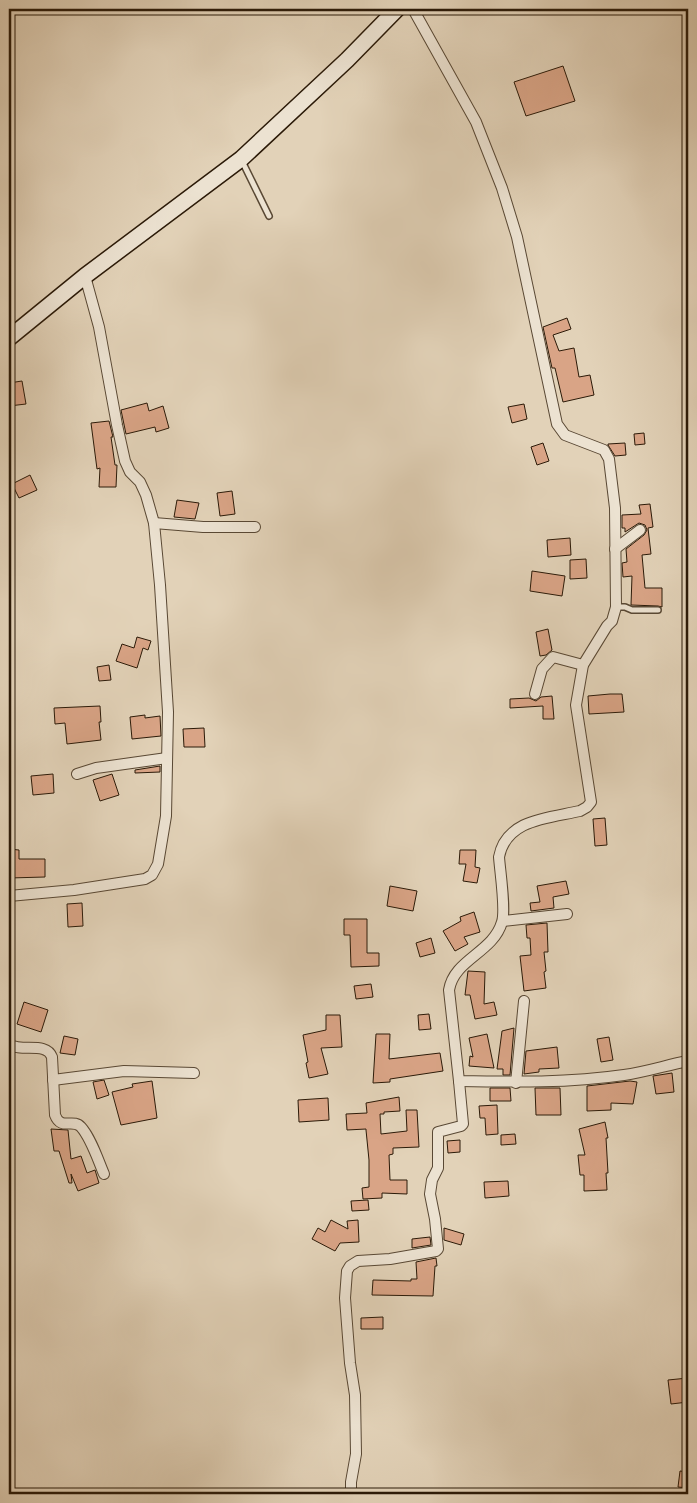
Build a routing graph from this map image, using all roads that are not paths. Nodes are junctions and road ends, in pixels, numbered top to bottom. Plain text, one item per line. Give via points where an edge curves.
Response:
1 (397, 9) edge
2 (412, 9) edge
3 (240, 159) junction
4 (270, 216) dead end
5 (85, 276) junction
6 (9, 338) edge
7 (154, 523) junction
8 (254, 528) dead end
9 (640, 530) dead end
10 (615, 549) junction
11 (616, 607) junction
12 (658, 610) dead end
13 (584, 664) junction
14 (535, 694) dead end
15 (167, 758) junction
16 (77, 774) dead end
17 (9, 896) edge
18 (568, 914) dead end
19 (503, 921) junction
20 (524, 1001) dead end
21 (9, 1044) edge
22 (688, 1061) edge
23 (194, 1073) dead end
24 (53, 1080) junction
25 (459, 1081) junction
26 (516, 1082) junction
27 (104, 1174) dead end
28 (351, 1494) edge

1 - 3 street
2 - 10 street via 476,122 502,188 517,237 557,424 565,435 604,450 609,459 615,508
3 - 4 lane
3 - 5 street
5 - 6 street
5 - 7 street via 99,328 125,461 140,482
7 - 8 street
7 - 15 street via 166,665
9 - 10 street
10 - 11 street
11 - 12 lane
11 - 13 street via 612,621
13 - 14 street via 553,657 542,669
13 - 19 street via 576,705 591,802 580,811 528,822 507,837 499,857
15 - 16 street via 96,768
15 - 17 street via 166,816 158,864 152,874 145,880
18 - 19 street
19 - 25 street via 486,947 451,980 449,990
20 - 26 street
21 - 24 street via 17,1048 48,1050 52,1057
22 - 26 street via 587,1080
23 - 24 street via 124,1071
24 - 27 street via 57,1120 80,1126
25 - 26 street
25 - 28 street via 462,1124 438,1132 438,1168 431,1186 438,1249 436,1252 390,1259 358,1261 347,1271 345,1298 355,1395 356,1454

